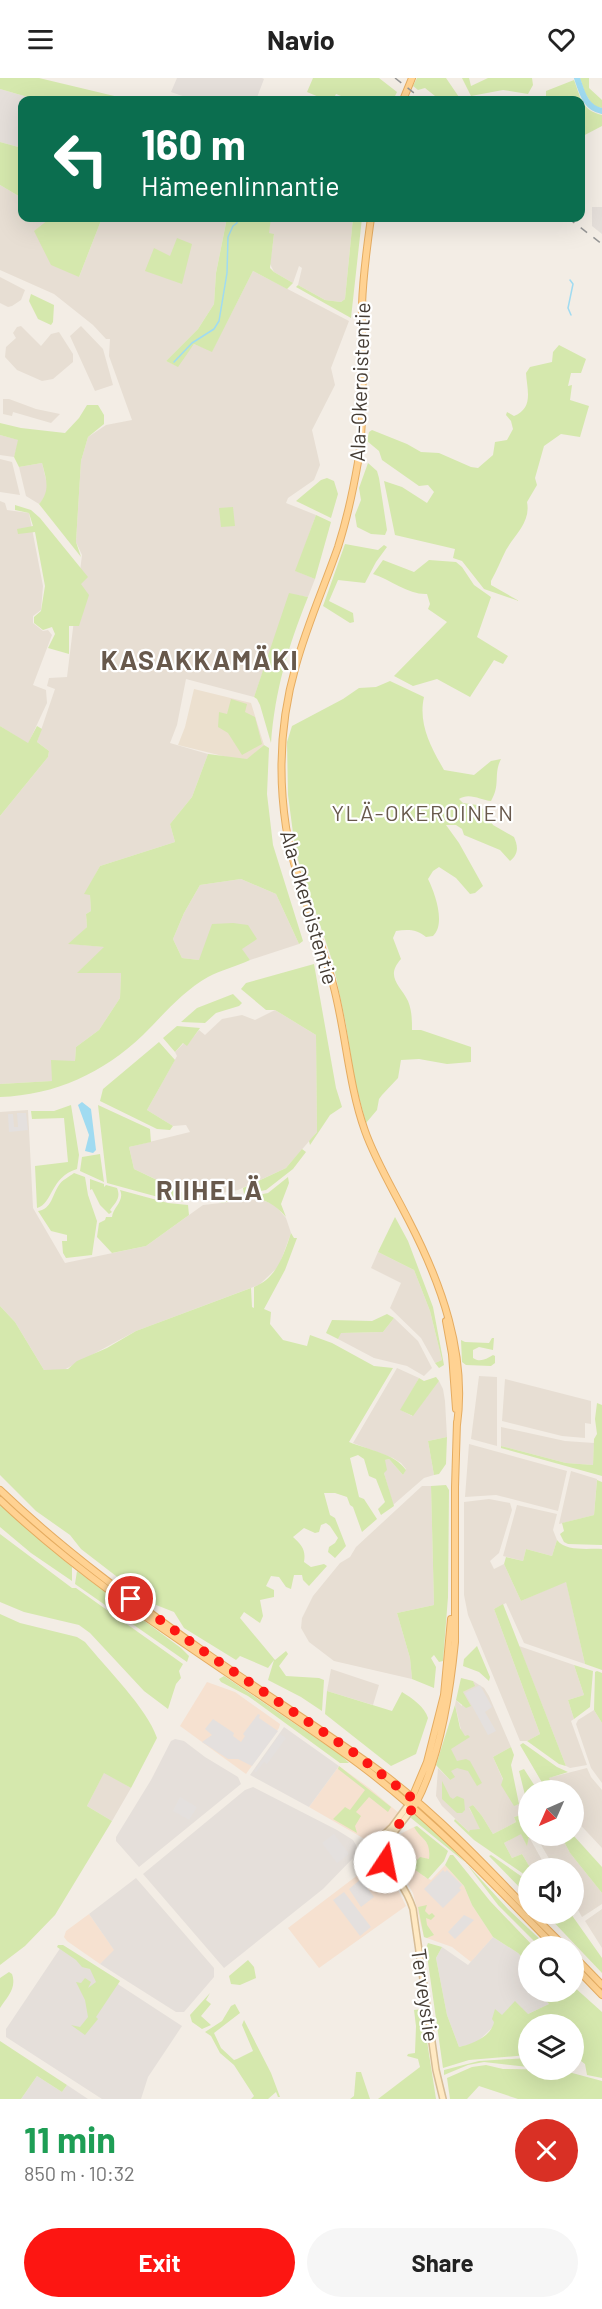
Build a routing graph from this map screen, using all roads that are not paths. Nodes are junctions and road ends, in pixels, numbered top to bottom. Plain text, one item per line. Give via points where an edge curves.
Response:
1 (412, 78) edge
2 (405, 96) edge
3 (372, 222) edge
4 (0, 1490) edge
5 (0, 1500) edge
6 (413, 1803) junction
7 (384, 1841) junction
8 (373, 1853) junction
9 (406, 1891) junction
10 (518, 1900) edge
11 (542, 1924) edge
12 (544, 1936) edge
13 (554, 1936) edge
14 (584, 1966) edge
15 (584, 1976) edge
16 (602, 1985) edge
17 (602, 1995) edge
18 (443, 2099) edge

1 - 2 main road
3 - 6 main road, Ala-Okeroistentie via 362,302 363,400 358,460 344,527 295,668 285,723 282,790 291,855 333,984 358,1110 374,1152 423,1250 452,1331 458,1368 450,1644 444,1695
4 - 6 main road via 106,1581 353,1752
5 - 6 main road via 127,1605
6 - 7 main road
6 - 8 main road
6 - 10 main road via 462,1842
6 - 12 main road
7 - 8 main road
7 - 9 main road, Terveystie via 382,1857
8 - 9 main road, Terveystie
9 - 18 main road, Terveystie via 417,1923
11 - 13 main road
14 - 16 main road
15 - 17 main road

